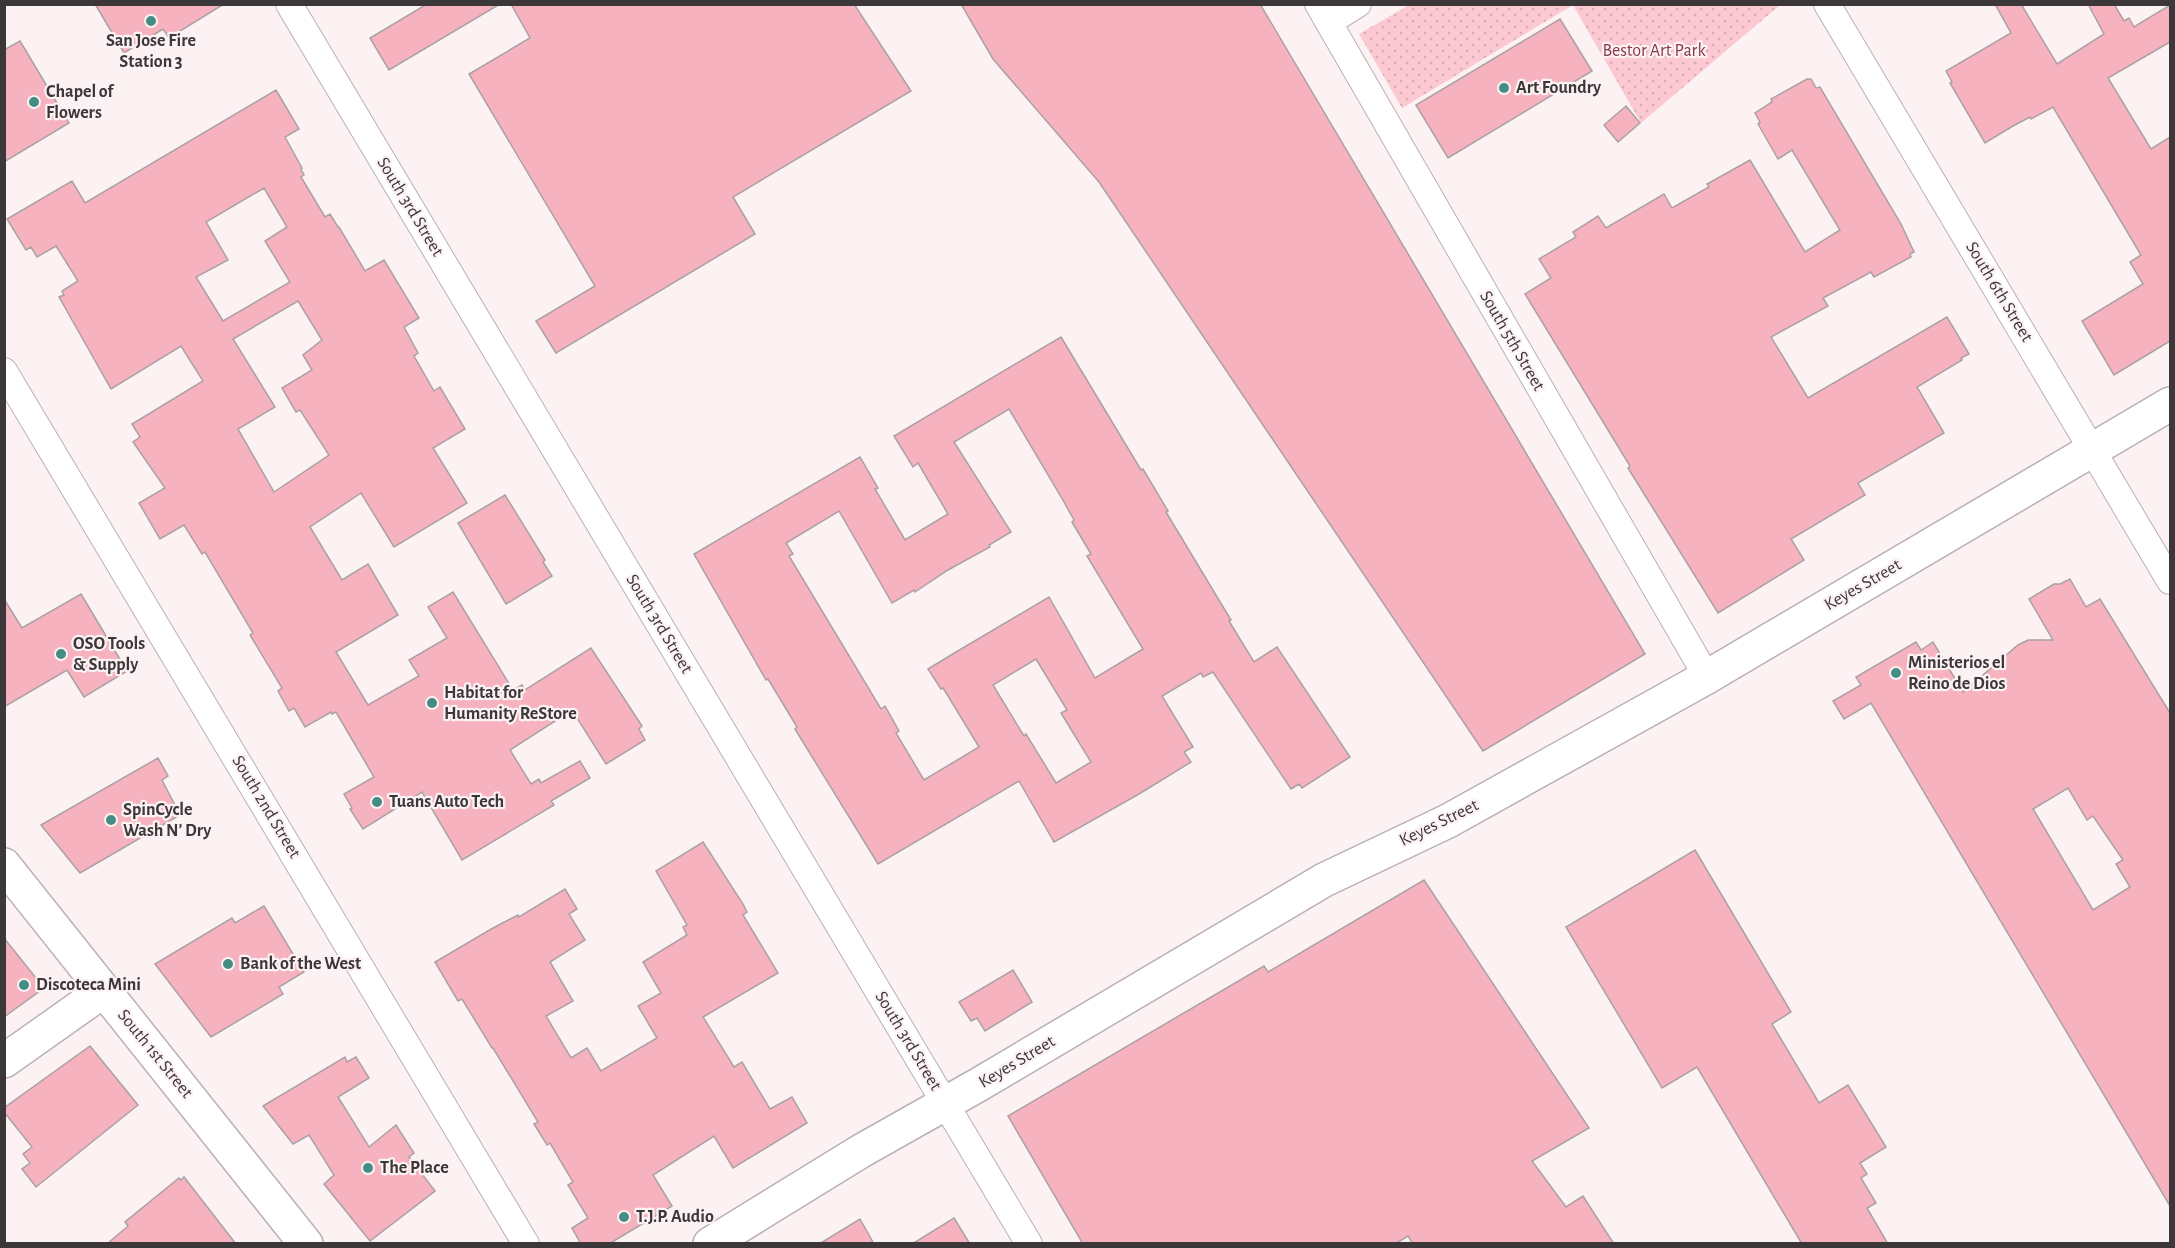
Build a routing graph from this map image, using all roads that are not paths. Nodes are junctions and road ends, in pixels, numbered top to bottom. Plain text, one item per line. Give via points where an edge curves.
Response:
1 (290, 4) edge
2 (1358, 4) edge
3 (1827, 4) edge
4 (1323, 13) edge
5 (4, 370) edge
6 (2170, 404) edge
7 (2094, 451) junction
8 (2170, 581) edge
9 (1707, 677) junction
10 (4, 865) edge
11 (103, 991) junction
12 (4, 1061) edge
13 (946, 1104) junction
14 (306, 1244) edge
15 (526, 1244) edge
16 (710, 1244) edge
17 (1029, 1244) edge

1 - 13 street, South 3rd Street
2 - 4 street
3 - 7 street, South 6th Street
4 - 9 street, South 5th Street
5 - 15 street, South 2nd Street
6 - 7 main road, Keyes Street
7 - 8 street, South 6th Street
7 - 9 main road, Keyes Street
9 - 13 main road, Keyes Street via 1448,820 1324,880
10 - 11 main road, South 1st Street
11 - 12 main road
11 - 14 main road, South 1st Street
13 - 16 main road, Keyes Street
13 - 17 street, South 3rd Street

